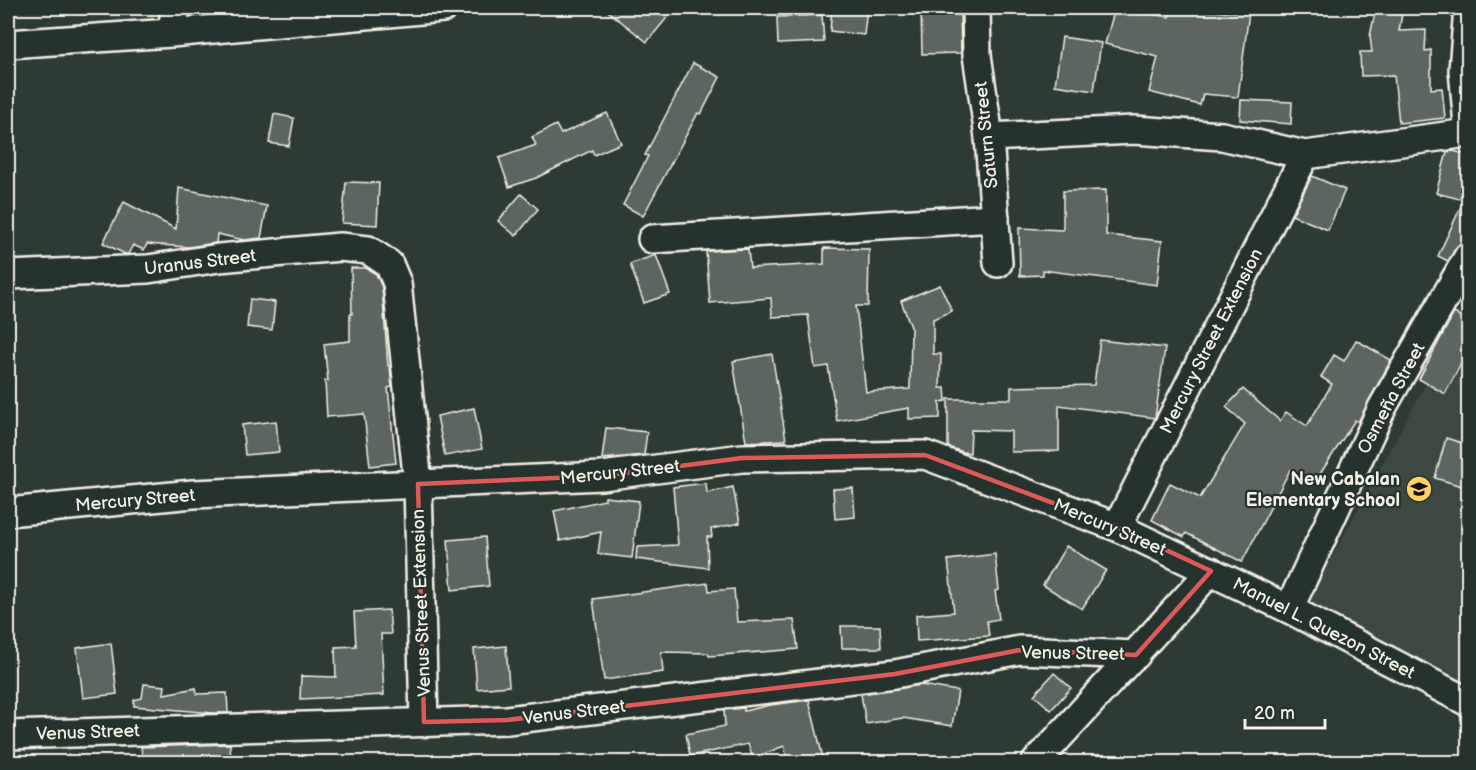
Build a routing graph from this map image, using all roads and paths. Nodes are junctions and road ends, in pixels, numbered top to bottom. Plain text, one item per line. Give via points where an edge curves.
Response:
1 (443, 8) edge
2 (976, 8) edge
3 (1468, 8) edge
4 (174, 20) edge
5 (8, 44) edge
6 (1468, 125) edge
7 (1468, 133) edge
8 (989, 136) junction
9 (1305, 155) junction
10 (995, 218) junction
11 (652, 239) dead end
12 (1468, 257) edge
13 (998, 263) dead end
14 (389, 264) joint
15 (8, 275) edge
16 (418, 484) junction
17 (8, 513) edge
18 (1117, 527) junction
19 (1211, 571) junction
20 (1290, 609) junction
21 (1136, 655) junction
22 (1468, 702) edge
23 (424, 722) junction
24 (8, 735) edge
25 (1036, 762) edge

1 - 4 street
2 - 8 street, Saturn Street via 977,55
3 - 6 street via 1463,70
4 - 5 street
7 - 9 street
8 - 9 street via 1134,130 1222,136
8 - 10 street, Saturn Street
9 - 18 street, Mercury Street Extension
10 - 11 street
10 - 13 street, Saturn Street
12 - 20 street, Osmeña Street via 1382,408
14 - 15 street, Uranus Street via 368,250 340,247 148,269
14 - 16 street, Venus Street Extension via 397,283
16 - 17 street, Mercury Street via 193,494
16 - 18 street, Mercury Street via 602,476 742,458 925,455
16 - 23 street, Venus Street Extension
18 - 19 street, Mercury Street
19 - 20 street, Manuel L. Quezon Street
19 - 21 street
20 - 22 street, Manuel L. Quezon Street
21 - 23 street, Venus Street via 1020,650 895,674 507,720
21 - 25 street
23 - 24 street, Venus Street

